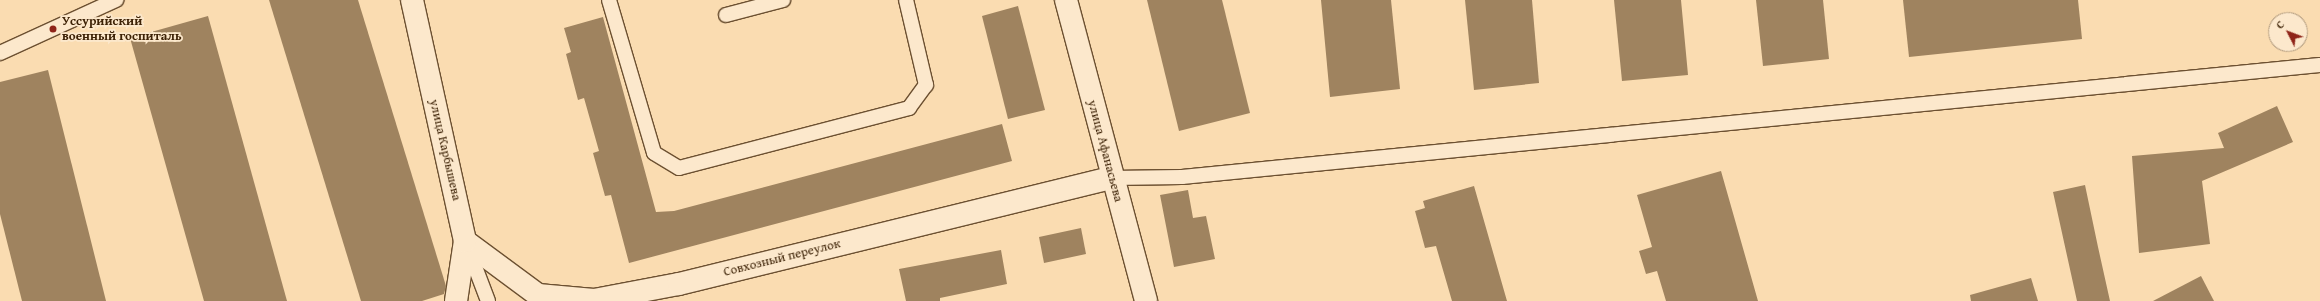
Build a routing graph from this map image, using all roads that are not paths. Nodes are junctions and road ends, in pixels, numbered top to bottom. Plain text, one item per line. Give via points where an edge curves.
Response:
1 (116, 0) edge
2 (412, 0) edge
3 (609, 0) edge
4 (783, 0) edge
5 (906, 0) edge
6 (1066, 0) edge
7 (726, 15) dead end
8 (0, 53) edge
9 (2320, 65) edge
10 (1111, 178) junction
11 (465, 241) junction
12 (456, 301) edge
13 (488, 301) edge
14 (1146, 301) edge

1 - 8 lane
2 - 11 street, улица Карбышева
3 - 5 lane via 654,153 679,168 909,108 926,85
4 - 7 lane
6 - 10 street, улица Афанасьева
9 - 10 lane via 1190,176
10 - 11 street, Совхозный переулок via 678,284 594,300 538,295
10 - 14 street, улица Афанасьева
11 - 12 street, улица Карбышева
11 - 13 lane

